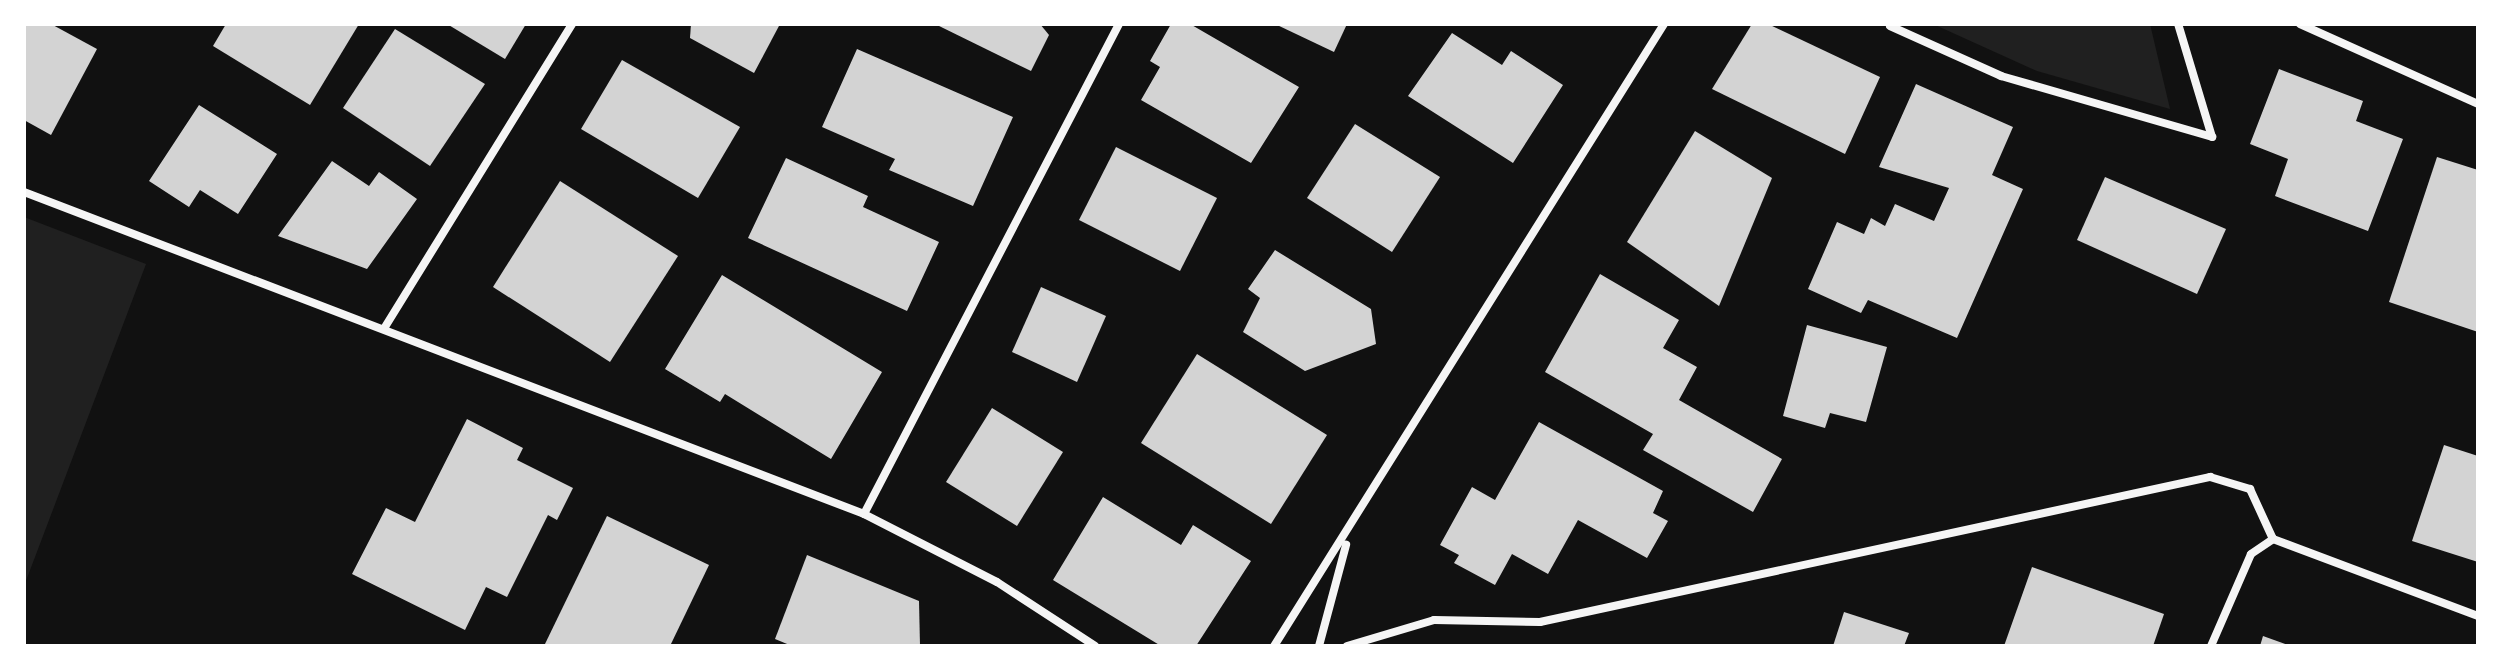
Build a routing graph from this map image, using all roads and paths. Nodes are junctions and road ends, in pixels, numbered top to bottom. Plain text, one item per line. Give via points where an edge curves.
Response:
1 (572, 24) edge
2 (1119, 24) edge
3 (1664, 24) edge
4 (2178, 24) edge
5 (2300, 24) edge
6 (1890, 26) dead end
7 (2478, 104) edge
8 (24, 192) edge
9 (385, 327) junction
10 (864, 514) junction
11 (1348, 536) junction
12 (2273, 539) junction
13 (2478, 616) edge
14 (1095, 646) edge
15 (1274, 646) edge
16 (1319, 646) edge
17 (1347, 646) edge
18 (2211, 646) edge

1 - 9 street
2 - 10 street
3 - 11 street
4 - 6 street via 2212,137 2001,76
5 - 7 street
8 - 9 street
9 - 10 street
10 - 14 street via 997,582
11 - 15 street
11 - 16 street
12 - 13 street
12 - 17 street via 2250,489 2210,477 1540,622 1434,620
12 - 18 street via 2251,554

